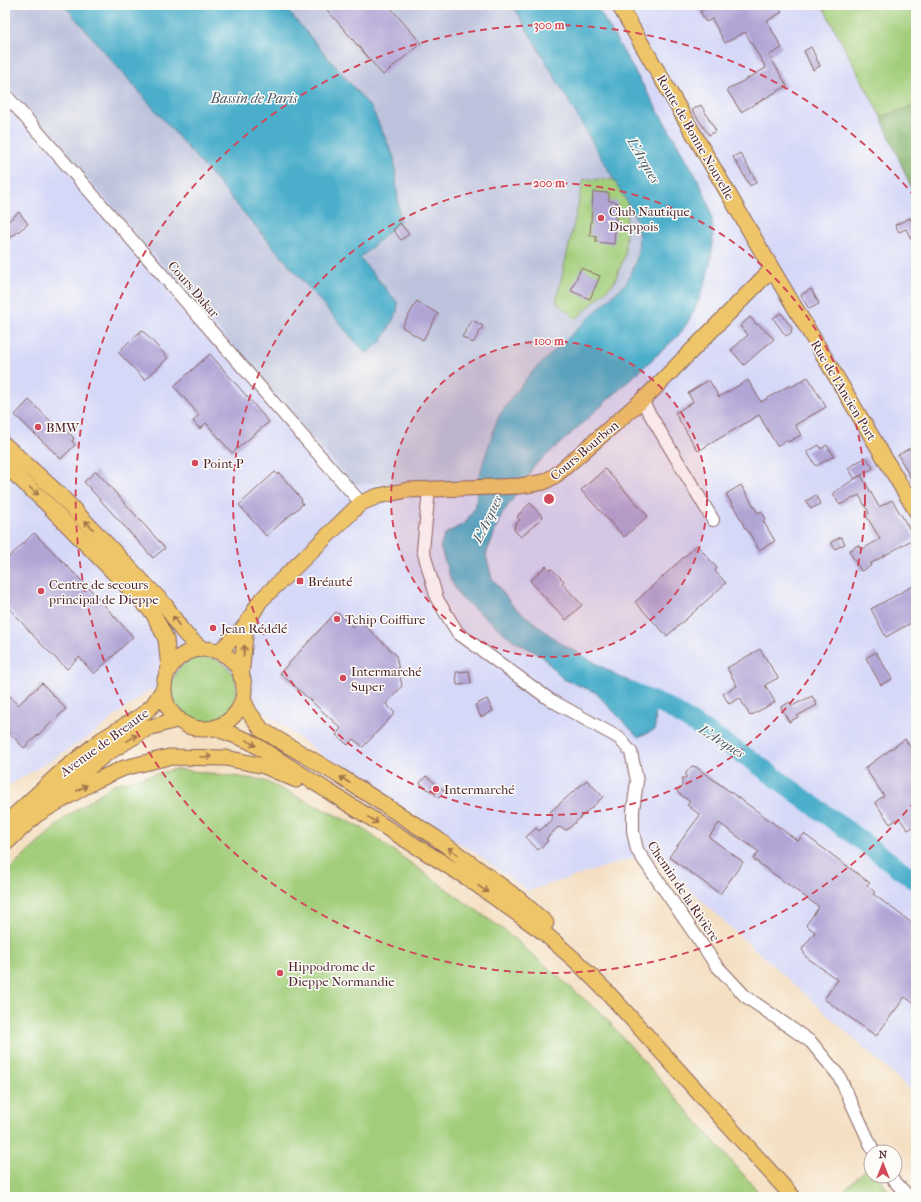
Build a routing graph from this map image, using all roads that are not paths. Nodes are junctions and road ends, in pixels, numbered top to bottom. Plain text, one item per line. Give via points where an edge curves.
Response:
1 (619, 5) edge
2 (5, 94) edge
3 (772, 269) junction
4 (642, 401) junction
5 (5, 446) edge
6 (5, 465) edge
7 (429, 490) junction
8 (362, 503) junction
9 (916, 511) edge
10 (713, 520) dead end
11 (246, 625) junction
12 (202, 649) junction
13 (218, 651) junction
14 (169, 668) junction
15 (241, 677) junction
16 (164, 688) junction
17 (243, 699) junction
18 (179, 719) junction
19 (215, 728) junction
20 (353, 807) junction
21 (22, 809) junction
22 (36, 815) junction
23 (5, 816) edge
24 (5, 824) edge
25 (5, 844) edge
26 (610, 995) junction
27 (870, 1144) edge
28 (897, 1184) edge
29 (794, 1197) edge
30 (909, 1197) edge

1 - 3 main road, Route de Bonne Nouvelle
2 - 8 street, Cours Dakar
3 - 4 main road, Cours Bourbon
3 - 9 main road, Rue de l'Ancien Port
4 - 7 main road, Cours Bourbon via 556,475 544,482 520,486
4 - 10 street
12 -> 5 main road via 181,629 166,606 58,493
6 -> 14 main road via 47,504 153,614 166,639
7 - 8 main road, Cours Bourbon via 408,490 378,496
7 - 27 street, Chemin de la Rivière via 423,550 437,599 458,633 549,699 619,738 631,752 637,781 633,831 638,850 716,965 745,996 811,1042 838,1076
8 - 11 main road, Cours Bourbon via 260,601
11 - 13 main road, Cours Bourbon
15 -> 11 main road, Cours Bourbon
12 - 13 main road
12 - 14 main road via 187,652
13 - 15 main road via 236,666
14 - 16 main road
15 - 17 main road
16 - 18 main road via 170,708
16 - 21 main road, Avenue de Breaute via 153,705 142,715 100,740
17 - 19 main road via 234,718
26 -> 17 main road via 580,957 519,899 436,838 262,730
18 - 19 main road via 199,728
22 -> 18 main road, Avenue de Breaute via 106,754 148,728
19 -> 20 main road via 249,741
22 -> 20 main road via 95,781 124,768 169,757 226,758 264,766
20 -> 26 main road via 505,904 570,956
21 - 23 street
21 - 24 main road, Avenue de Breaute
22 - 25 main road, Avenue de Breaute
26 - 29 main road
28 - 30 street

